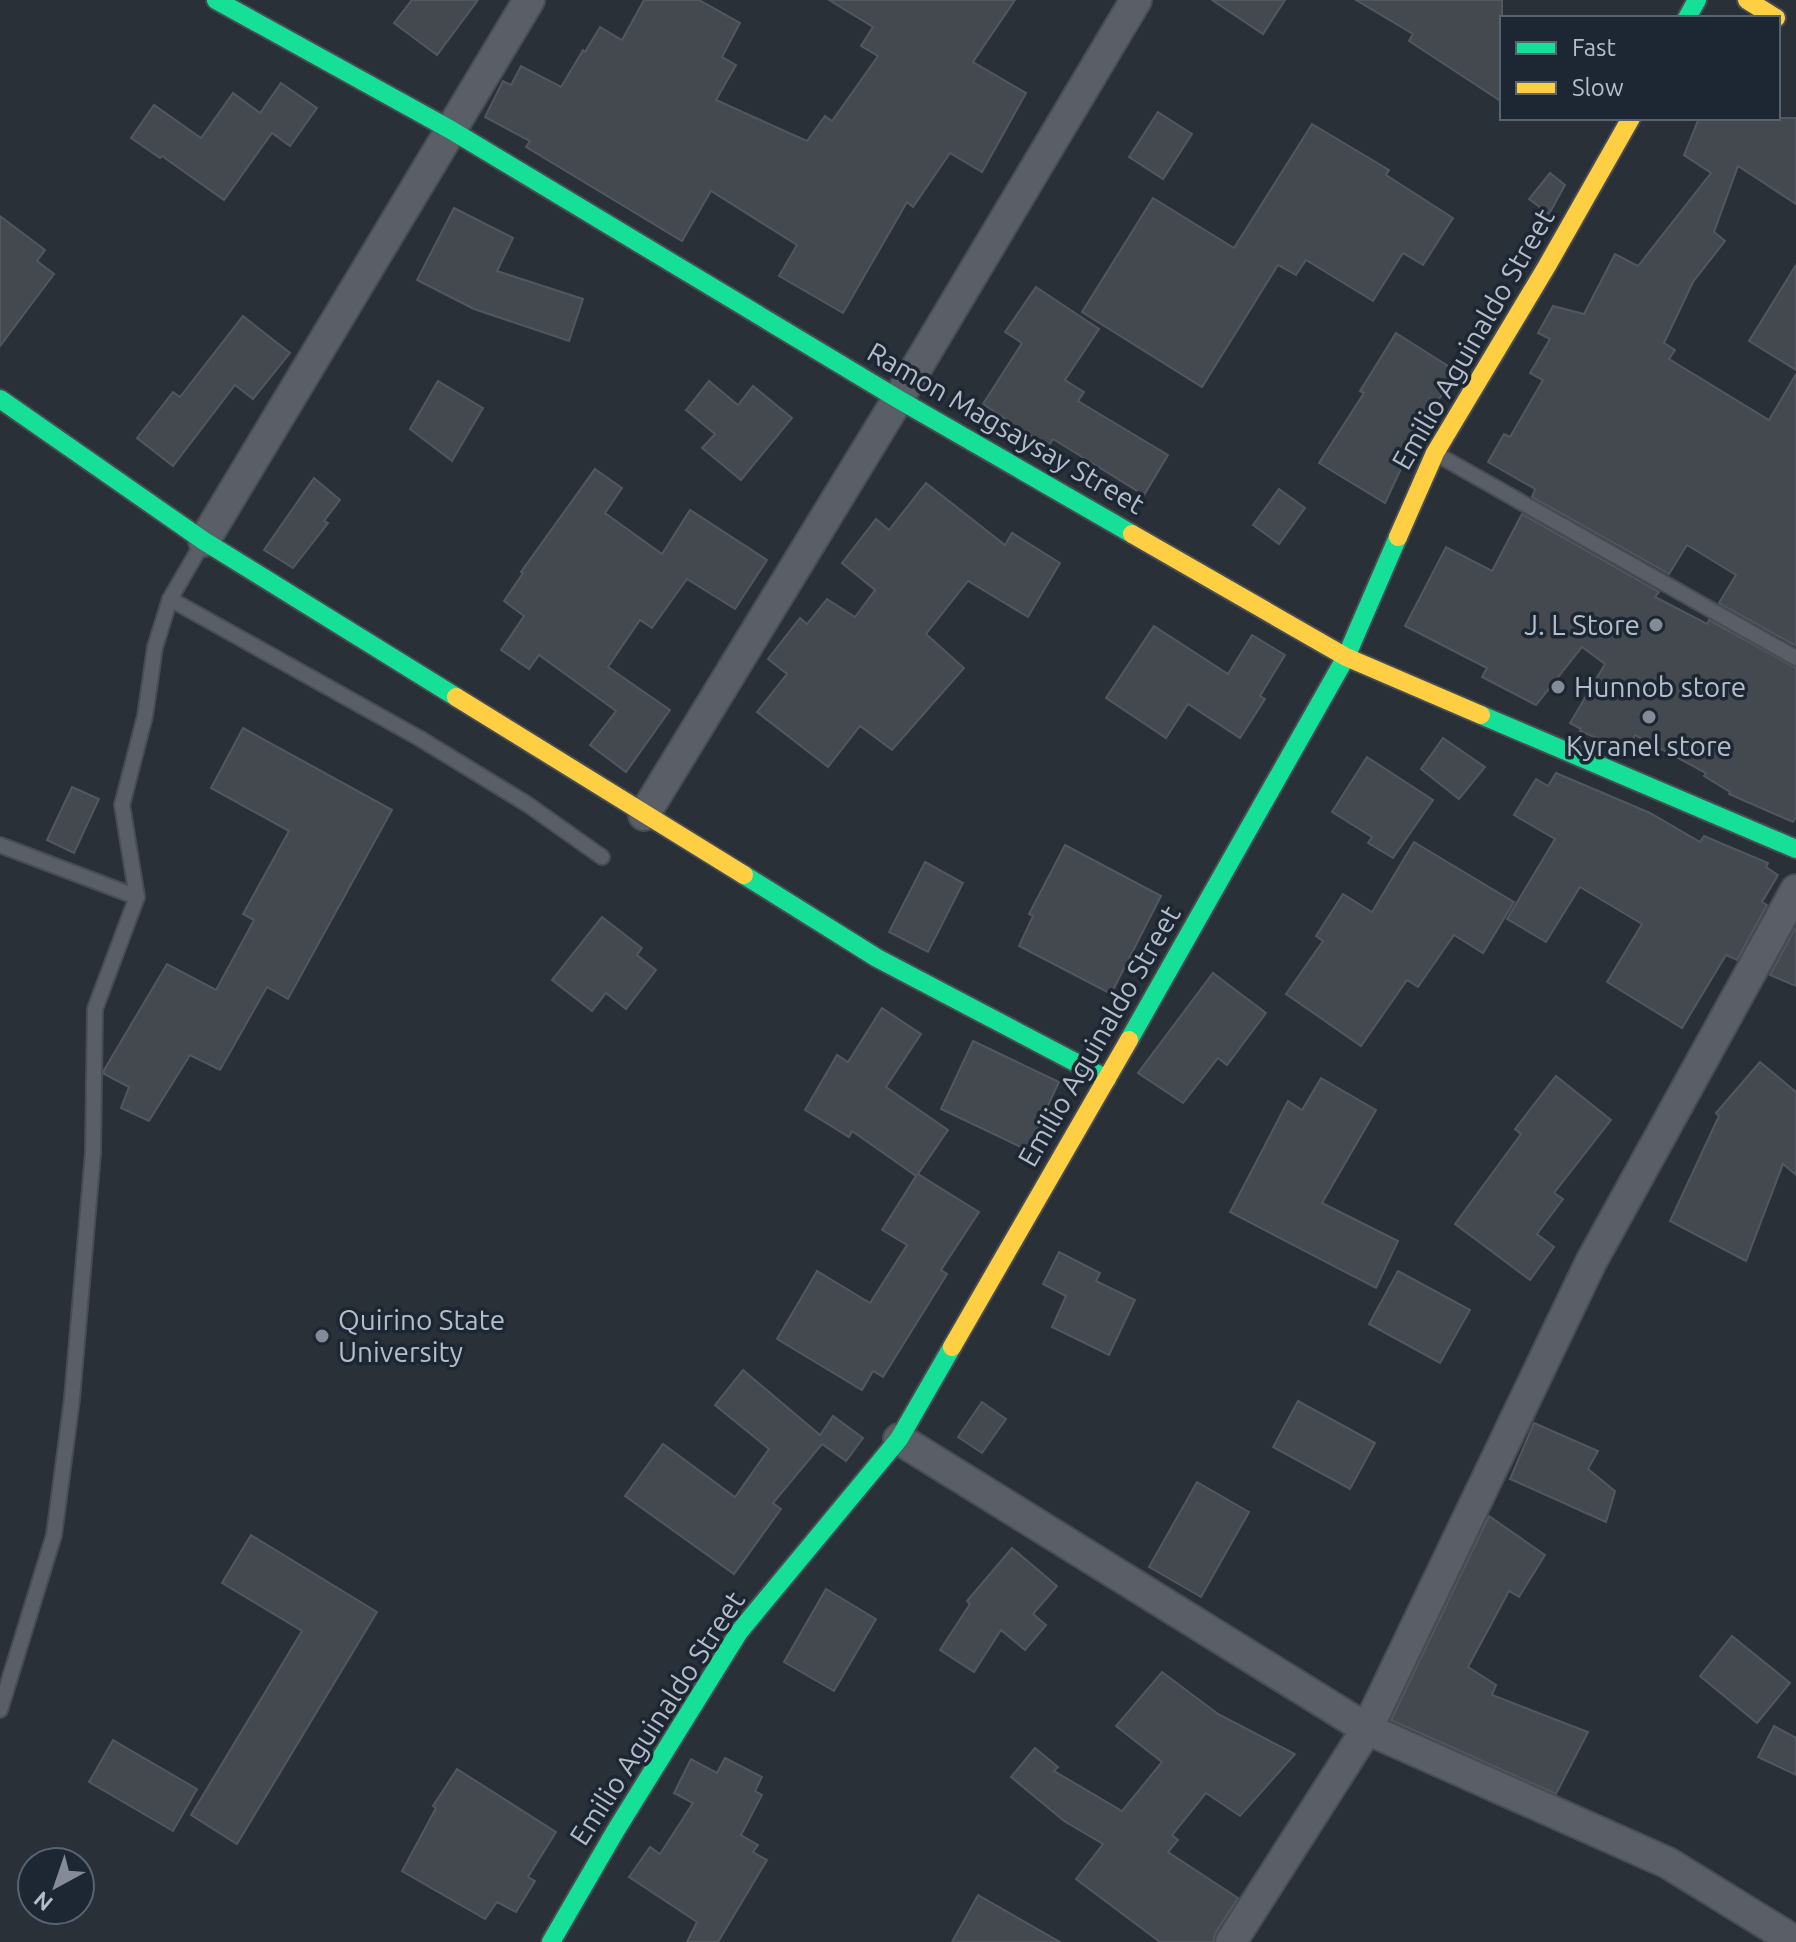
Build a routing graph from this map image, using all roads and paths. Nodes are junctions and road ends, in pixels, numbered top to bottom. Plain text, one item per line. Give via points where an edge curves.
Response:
1 (216, 0) edge
2 (529, 0) edge
3 (1136, 0) edge
4 (1747, 0) edge
5 (1772, 16) edge
6 (1630, 120) edge
7 (451, 130) junction
8 (0, 399) edge
9 (898, 399) junction
10 (1435, 453) junction
11 (204, 541) junction
12 (170, 599) junction
13 (1346, 657) junction
14 (1796, 658) edge
15 (644, 815) junction
16 (0, 845) edge
17 (1796, 849) edge
18 (602, 857) dead end
19 (1796, 890) edge
20 (137, 897) junction
21 (1107, 1079) junction
22 (899, 1439) junction
23 (0, 1710) edge
24 (1367, 1729) junction
25 (551, 1942) edge
26 (1231, 1942) edge
27 (1796, 1942) edge

1 - 7 street, Ramon Magsaysay Street
2 - 7 street
3 - 9 street
4 - 5 street
6 - 10 street, Emilio Aguinaldo Street
7 - 9 street, Ramon Magsaysay Street
7 - 11 street
8 - 11 street
9 - 13 street, Ramon Magsaysay Street
9 - 15 street
10 - 13 street, Emilio Aguinaldo Street
10 - 14 lane
11 - 12 lane
11 - 15 street
12 - 18 lane via 419,738
12 - 20 lane via 122,805
13 - 17 street, Ramon Magsaysay Street
13 - 21 street, Emilio Aguinaldo Street
15 - 21 street via 877,958
16 - 20 lane
19 - 24 street via 1591,1262
20 - 23 lane via 95,1009 93,1153 72,1399 54,1535
21 - 22 street, Emilio Aguinaldo Street
22 - 24 street
22 - 25 street, Emilio Aguinaldo Street via 739,1632
24 - 26 street
24 - 27 street via 1668,1863

